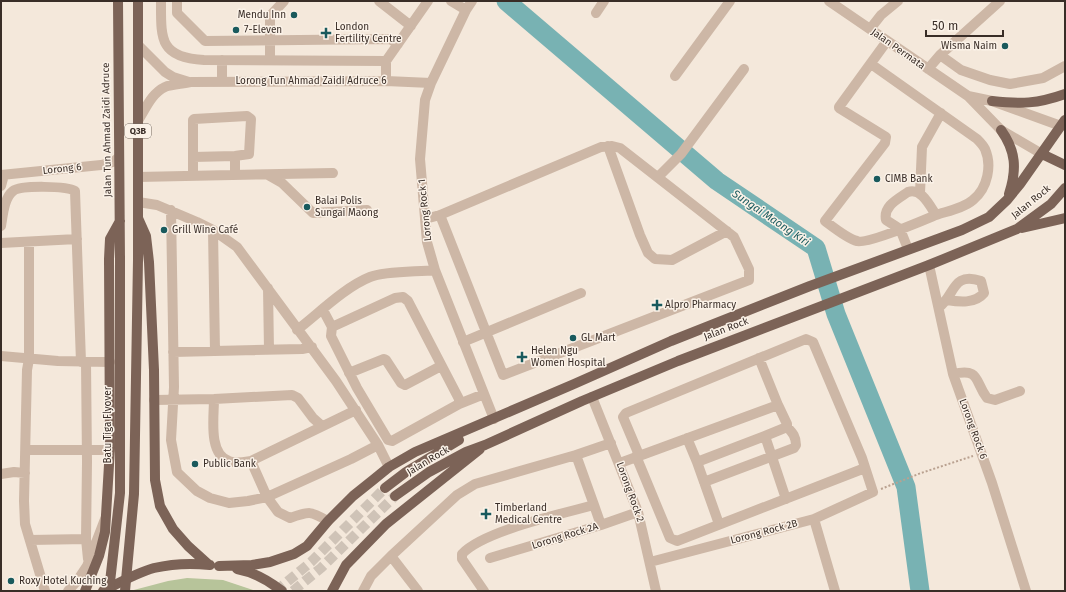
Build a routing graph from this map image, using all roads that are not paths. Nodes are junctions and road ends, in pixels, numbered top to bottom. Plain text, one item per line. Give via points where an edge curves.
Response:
1 (118, 1) edge
2 (138, 1) edge
3 (160, 1) edge
4 (177, 1) edge
5 (284, 1) edge
6 (379, 1) edge
7 (428, 1) edge
8 (452, 1) edge
9 (472, 1) edge
10 (604, 1) edge
11 (730, 1) edge
12 (829, 1) edge
13 (898, 1) edge
14 (1000, 1) edge
15 (466, 10) junction
16 (596, 13) dead end
17 (411, 26) junction
18 (870, 30) junction
19 (270, 41) junction
20 (887, 41) junction
21 (398, 44) junction
22 (138, 45) junction
23 (940, 55) junction
24 (222, 60) junction
25 (270, 60) junction
26 (386, 61) junction
27 (871, 64) junction
28 (1065, 66) edge
29 (744, 69) dead end
30 (928, 69) junction
31 (676, 76) dead end
32 (386, 81) junction
33 (191, 82) junction
34 (222, 82) junction
35 (431, 83) junction
36 (1065, 94) edge
37 (968, 96) junction
38 (992, 101) junction
39 (941, 113) junction
40 (139, 119) junction
41 (1064, 124) edge
42 (1001, 130) junction
43 (608, 146) junction
44 (1042, 154) junction
45 (235, 156) junction
46 (119, 157) junction
47 (193, 158) junction
48 (1065, 165) edge
49 (333, 173) dead end
50 (267, 174) junction
51 (2, 175) edge
52 (235, 175) junction
53 (193, 176) junction
54 (138, 177) junction
55 (658, 177) junction
56 (1, 186) edge
57 (1065, 188) edge
58 (920, 193) junction
59 (1008, 200) junction
60 (138, 202) junction
61 (171, 210) junction
62 (367, 210) dead end
63 (2, 213) edge
64 (440, 215) junction
65 (936, 215) junction
66 (138, 218) junction
67 (1065, 218) edge
68 (425, 220) junction
69 (120, 221) junction
70 (1, 226) edge
71 (900, 229) junction
72 (1017, 229) junction
73 (213, 230) junction
74 (727, 231) junction
75 (77, 239) junction
76 (1, 242) edge
77 (29, 242) junction
78 (908, 249) junction
79 (120, 259) joint
80 (929, 265) junction
81 (435, 270) junction
82 (268, 288) junction
83 (581, 293) dead end
84 (947, 300) dead end
85 (939, 307) junction
86 (323, 310) junction
87 (332, 327) junction
88 (297, 330) junction
89 (487, 332) junction
90 (463, 342) junction
91 (312, 347) junction
92 (269, 350) junction
93 (215, 351) junction
94 (173, 352) junction
95 (1, 356) edge
96 (759, 358) junction
97 (29, 359) junction
98 (83, 362) junction
99 (110, 362) junction
100 (442, 366) junction
101 (349, 373) junction
102 (953, 374) junction
103 (1020, 391) dead end
104 (484, 394) junction
105 (592, 397) junction
106 (214, 399) junction
107 (154, 400) junction
108 (173, 400) junction
109 (460, 404) junction
110 (778, 405) junction
111 (369, 408) junction
112 (357, 412) junction
113 (494, 419) junction
114 (322, 426) junction
115 (787, 428) junction
116 (765, 436) junction
117 (687, 438) junction
118 (611, 443) junction
119 (378, 445) junction
120 (485, 445) junction
121 (26, 450) junction
122 (110, 450) junction
123 (87, 451) junction
124 (576, 455) junction
125 (638, 456) junction
126 (772, 457) junction
127 (251, 461) junction
128 (697, 462) junction
129 (620, 463) junction
130 (389, 467) junction
131 (865, 468) junction
132 (25, 473) junction
133 (1, 474) edge
134 (704, 482) junction
135 (385, 488) tunnel mouth
136 (395, 496) tunnel mouth
137 (267, 497) junction
138 (786, 499) junction
139 (594, 505) junction
140 (638, 512) junction
141 (106, 517) junction
142 (814, 519) junction
143 (328, 521) junction
144 (719, 524) junction
145 (601, 525) junction
146 (86, 539) junction
147 (30, 540) junction
148 (391, 556) junction
149 (490, 558) dead end
150 (88, 559) junction
151 (650, 562) junction
152 (214, 565) junction
153 (68, 590) edge
154 (45, 591) edge
155 (85, 591) edge
156 (103, 591) edge
157 (109, 591) edge
158 (125, 591) edge
159 (282, 591) edge
160 (332, 591) edge
161 (363, 591) edge
162 (417, 591) edge
163 (484, 591) edge
164 (656, 591) edge
165 (835, 591) edge
166 (1026, 591) edge

1 - 46 main road, Jalan Tun Ahmad Zaidi Adruce
2 - 22 main road, Q3B
3 - 24 street via 162,38 166,46 181,57 192,60
4 - 19 street via 177,13 205,41
5 - 19 street via 270,16
6 - 17 street
7 - 17 street
8 - 15 street
9 - 15 street, Lorong Rock 1
10 - 16 street
11 - 31 street
12 - 18 street, Jalan Permata
13 - 18 street via 881,15
14 - 23 street
15 - 35 street, Lorong Rock 1
17 - 21 street
18 - 20 street, Jalan Permata
19 - 21 street via 390,39
19 - 25 street
20 - 27 street
20 - 30 street, Jalan Permata
21 - 26 street
22 - 33 street, Lorong Tun Ahmad Zaidi Adruce 6 via 165,72
22 - 40 main road, Q3B
23 - 28 street via 961,70 1010,84 1043,78
23 - 30 street
24 - 25 street
24 - 34 street
25 - 26 street
26 - 32 street
27 - 39 street
27 - 71 street via 839,108 886,137 885,143 825,222 860,242
29 - 55 street via 681,154
30 - 37 street, Jalan Permata
32 - 34 street, Lorong Tun Ahmad Zaidi Adruce 6
32 - 35 street, Lorong Tun Ahmad Zaidi Adruce 6
33 - 34 street, Lorong Tun Ahmad Zaidi Adruce 6
33 - 40 street, Lorong Tun Ahmad Zaidi Adruce 6 via 166,87 158,92
35 - 68 street, Lorong Rock 1 via 425,100 420,159
36 - 38 main road via 1036,103
37 - 38 street
37 - 42 street
38 - 41 street
39 - 58 street via 922,147
39 - 65 street via 981,143 988,157 988,167 984,185 973,200
40 - 54 main road, Q3B
41 - 44 main road, Jalan Rock
42 - 44 street
42 - 59 main road via 1009,141 1013,156 1013,181
43 - 55 street via 620,148
43 - 64 street via 601,146
43 - 74 street via 640,235 648,253 655,259 672,260
44 - 48 main road
44 - 59 main road, Jalan Rock
45 - 47 street
45 - 47 street via 250,151 249,117 194,119
45 - 52 street
46 - 51 street, Lorong 6 via 113,162 101,165
46 - 69 main road, Jalan Tun Ahmad Zaidi Adruce
47 - 53 street
49 - 50 street
50 - 52 street
50 - 62 street via 282,183 313,213
51 - 56 street, Lorong 6
52 - 53 street
53 - 54 street
54 - 60 main road, Q3B
55 - 74 street
57 - 72 main road, Jalan Rock via 1051,204
58 - 65 street
58 - 71 street via 908,192 888,208 886,220
59 - 78 main road, Jalan Rock via 989,218
60 - 61 street
60 - 66 main road, Q3B
61 - 73 street
61 - 94 street
63 - 70 street
63 - 75 street via 13,191 21,188 72,189 75,191
64 - 68 street
64 - 89 street
65 - 71 street
66 - 107 main road via 146,236 149,262
66 - 158 main road, Q3B, bridge via 134,494
67 - 72 main road
68 - 81 street, Lorong Rock 1 via 427,242
69 - 79 main road, Jalan Tun Ahmad Zaidi Adruce
69 - 99 main road via 110,239 109,252
71 - 78 street
72 - 80 main road, Jalan Rock
73 - 82 street via 237,247
73 - 93 street
74 - 89 street via 734,237 749,269 749,280 503,374
75 - 77 street
75 - 98 street
76 - 77 street
77 - 97 street
78 - 113 main road, Jalan Rock via 671,341
79 - 157 main road, Batu Tiga Flyover, bridge via 120,493
80 - 85 street, Lorong Rock 6
80 - 105 main road, Jalan Rock via 678,361
81 - 86 street via 371,277 350,288
81 - 90 street, Lorong Rock 1
82 - 88 street
82 - 92 street
83 - 89 street
84 - 85 street
85 - 102 street, Lorong Rock 6
86 - 87 street
86 - 88 street
87 - 100 street via 395,298 403,297 408,301
87 - 101 street via 331,336
88 - 91 street
89 - 90 street
90 - 104 street, Lorong Rock 1
91 - 92 street
91 - 112 street
92 - 93 street
93 - 94 street
94 - 108 street
95 - 97 street
96 - 110 street
96 - 125 street via 626,413 623,417
96 - 131 street via 806,339 813,342
97 - 98 street
97 - 121 street
98 - 99 street
98 - 123 street
99 - 122 main road
100 - 101 street via 405,385 384,359
100 - 109 street
101 - 111 street
102 - 103 street via 965,371 972,373 987,398 995,400
102 - 166 street, Lorong Rock 6 via 982,453
104 - 109 street
104 - 113 street, Lorong Rock 1
105 - 118 street, Lorong Rock 2
105 - 120 main road, Jalan Rock
106 - 108 street
106 - 114 street via 292,395 298,398
106 - 127 street via 215,447 222,457 229,461
107 - 108 street
107 - 152 main road via 155,480 160,506 173,529 188,546
108 - 137 street via 171,440 177,472 197,491 210,498 229,503
109 - 111 street via 392,441 386,438
110 - 115 street
110 - 117 street
111 - 112 street
112 - 114 street
112 - 119 street
113 - 130 main road, Jalan Rock via 415,452
113 - 135 main road, Jalan Rock via 406,472
114 - 127 street
115 - 116 street
115 - 126 street via 793,434 796,445
116 - 126 street
116 - 128 street
117 - 125 street
117 - 128 street
118 - 124 street
118 - 129 street, Lorong Rock 2
119 - 130 street
119 - 137 street
120 - 136 main road, Jalan Rock via 429,472
120 - 160 main road via 386,524 346,565
121 - 123 street
121 - 132 street
122 - 123 street
122 - 141 main road
123 - 146 street
124 - 139 street
124 - 148 street via 475,484 457,495
125 - 129 street
125 - 144 street via 670,538 677,541
126 - 134 street
126 - 138 street
127 - 137 street
128 - 134 street
129 - 140 street, Lorong Rock 2
130 - 143 main road, Jalan Rock via 353,496
131 - 138 street
131 - 142 street, Lorong Rock 2B via 877,490
132 - 133 street
132 - 147 street via 25,524
134 - 144 street
137 - 143 street via 278,512 290,518 312,513
138 - 144 street
139 - 145 street
139 - 163 street via 497,533 467,548 462,554 462,559
140 - 145 street, Lorong Rock 2A
140 - 151 street, Lorong Rock 2
141 - 150 street
141 - 155 main road via 99,556
142 - 151 street, Lorong Rock 2B
142 - 165 street
143 - 152 main road, Jalan Rock via 307,546 294,554 252,566
145 - 149 street, Lorong Rock 2A
146 - 147 street
146 - 150 street
147 - 154 street
148 - 161 street via 371,576
148 - 162 street
150 - 153 street via 83,573
151 - 164 street, Lorong Rock 2
152 - 156 main road via 155,568
152 - 159 main road via 244,570

